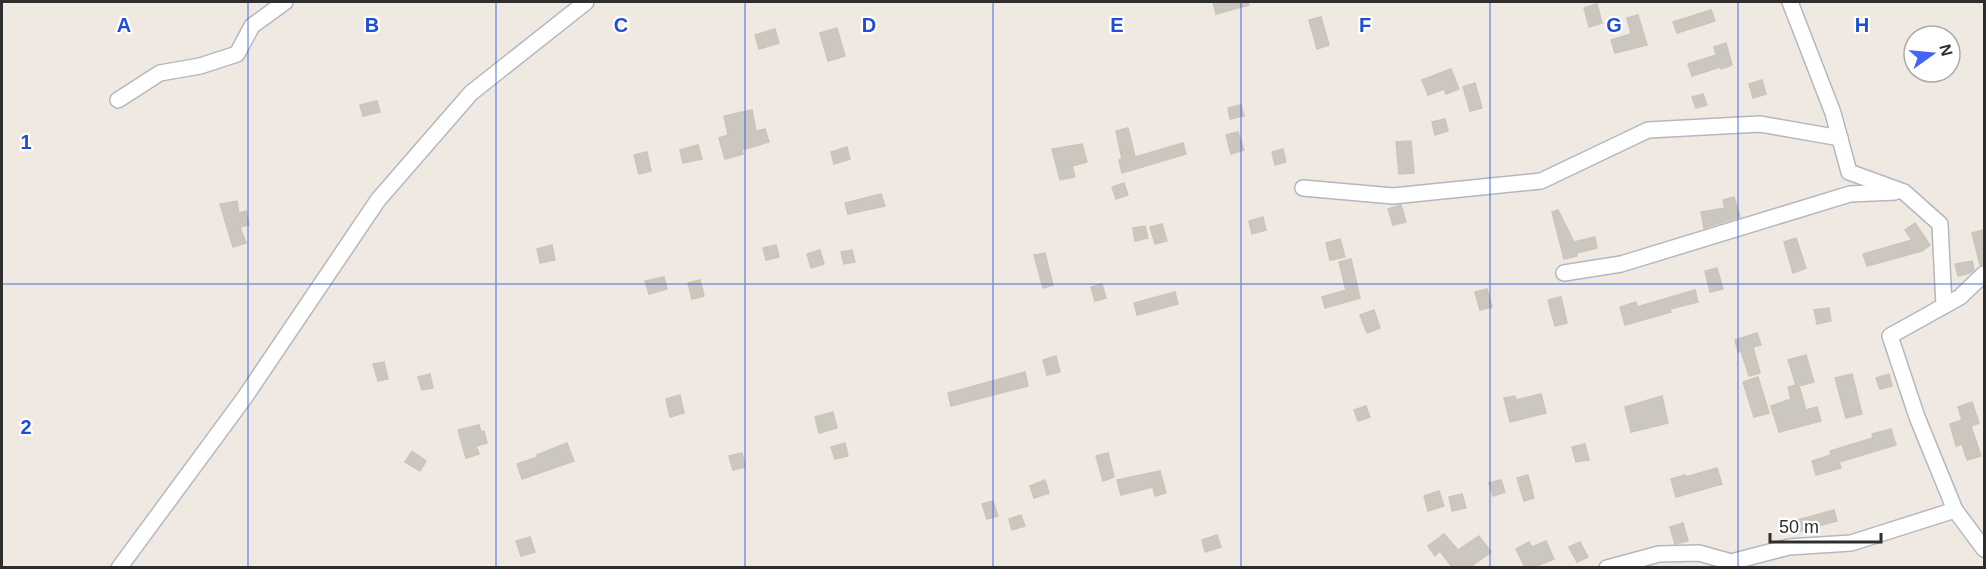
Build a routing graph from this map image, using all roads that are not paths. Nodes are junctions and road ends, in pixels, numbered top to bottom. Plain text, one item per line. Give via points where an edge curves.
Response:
1 (285, 2) edge
2 (586, 2) edge
3 (1790, 2) edge
4 (118, 100) dead end
5 (1840, 138) junction
6 (1303, 188) dead end
7 (1904, 192) junction
8 (1564, 273) dead end
9 (1984, 274) edge
10 (1944, 306) junction
11 (1955, 510) junction
12 (1984, 549) edge
13 (119, 567) edge
14 (1607, 567) edge

1 - 4 street via 252,26 237,54 160,73
2 - 13 street via 471,93 378,200 245,397
3 - 5 street
5 - 6 street via 1760,124 1648,130 1541,181 1393,196
5 - 7 street via 1849,172
7 - 8 street via 1850,194 1621,264
7 - 10 street via 1940,224
9 - 10 street
10 - 11 street via 1890,336 1917,417
11 - 12 street
11 - 14 street via 1851,543 1789,547 1731,562 1699,553 1659,554

